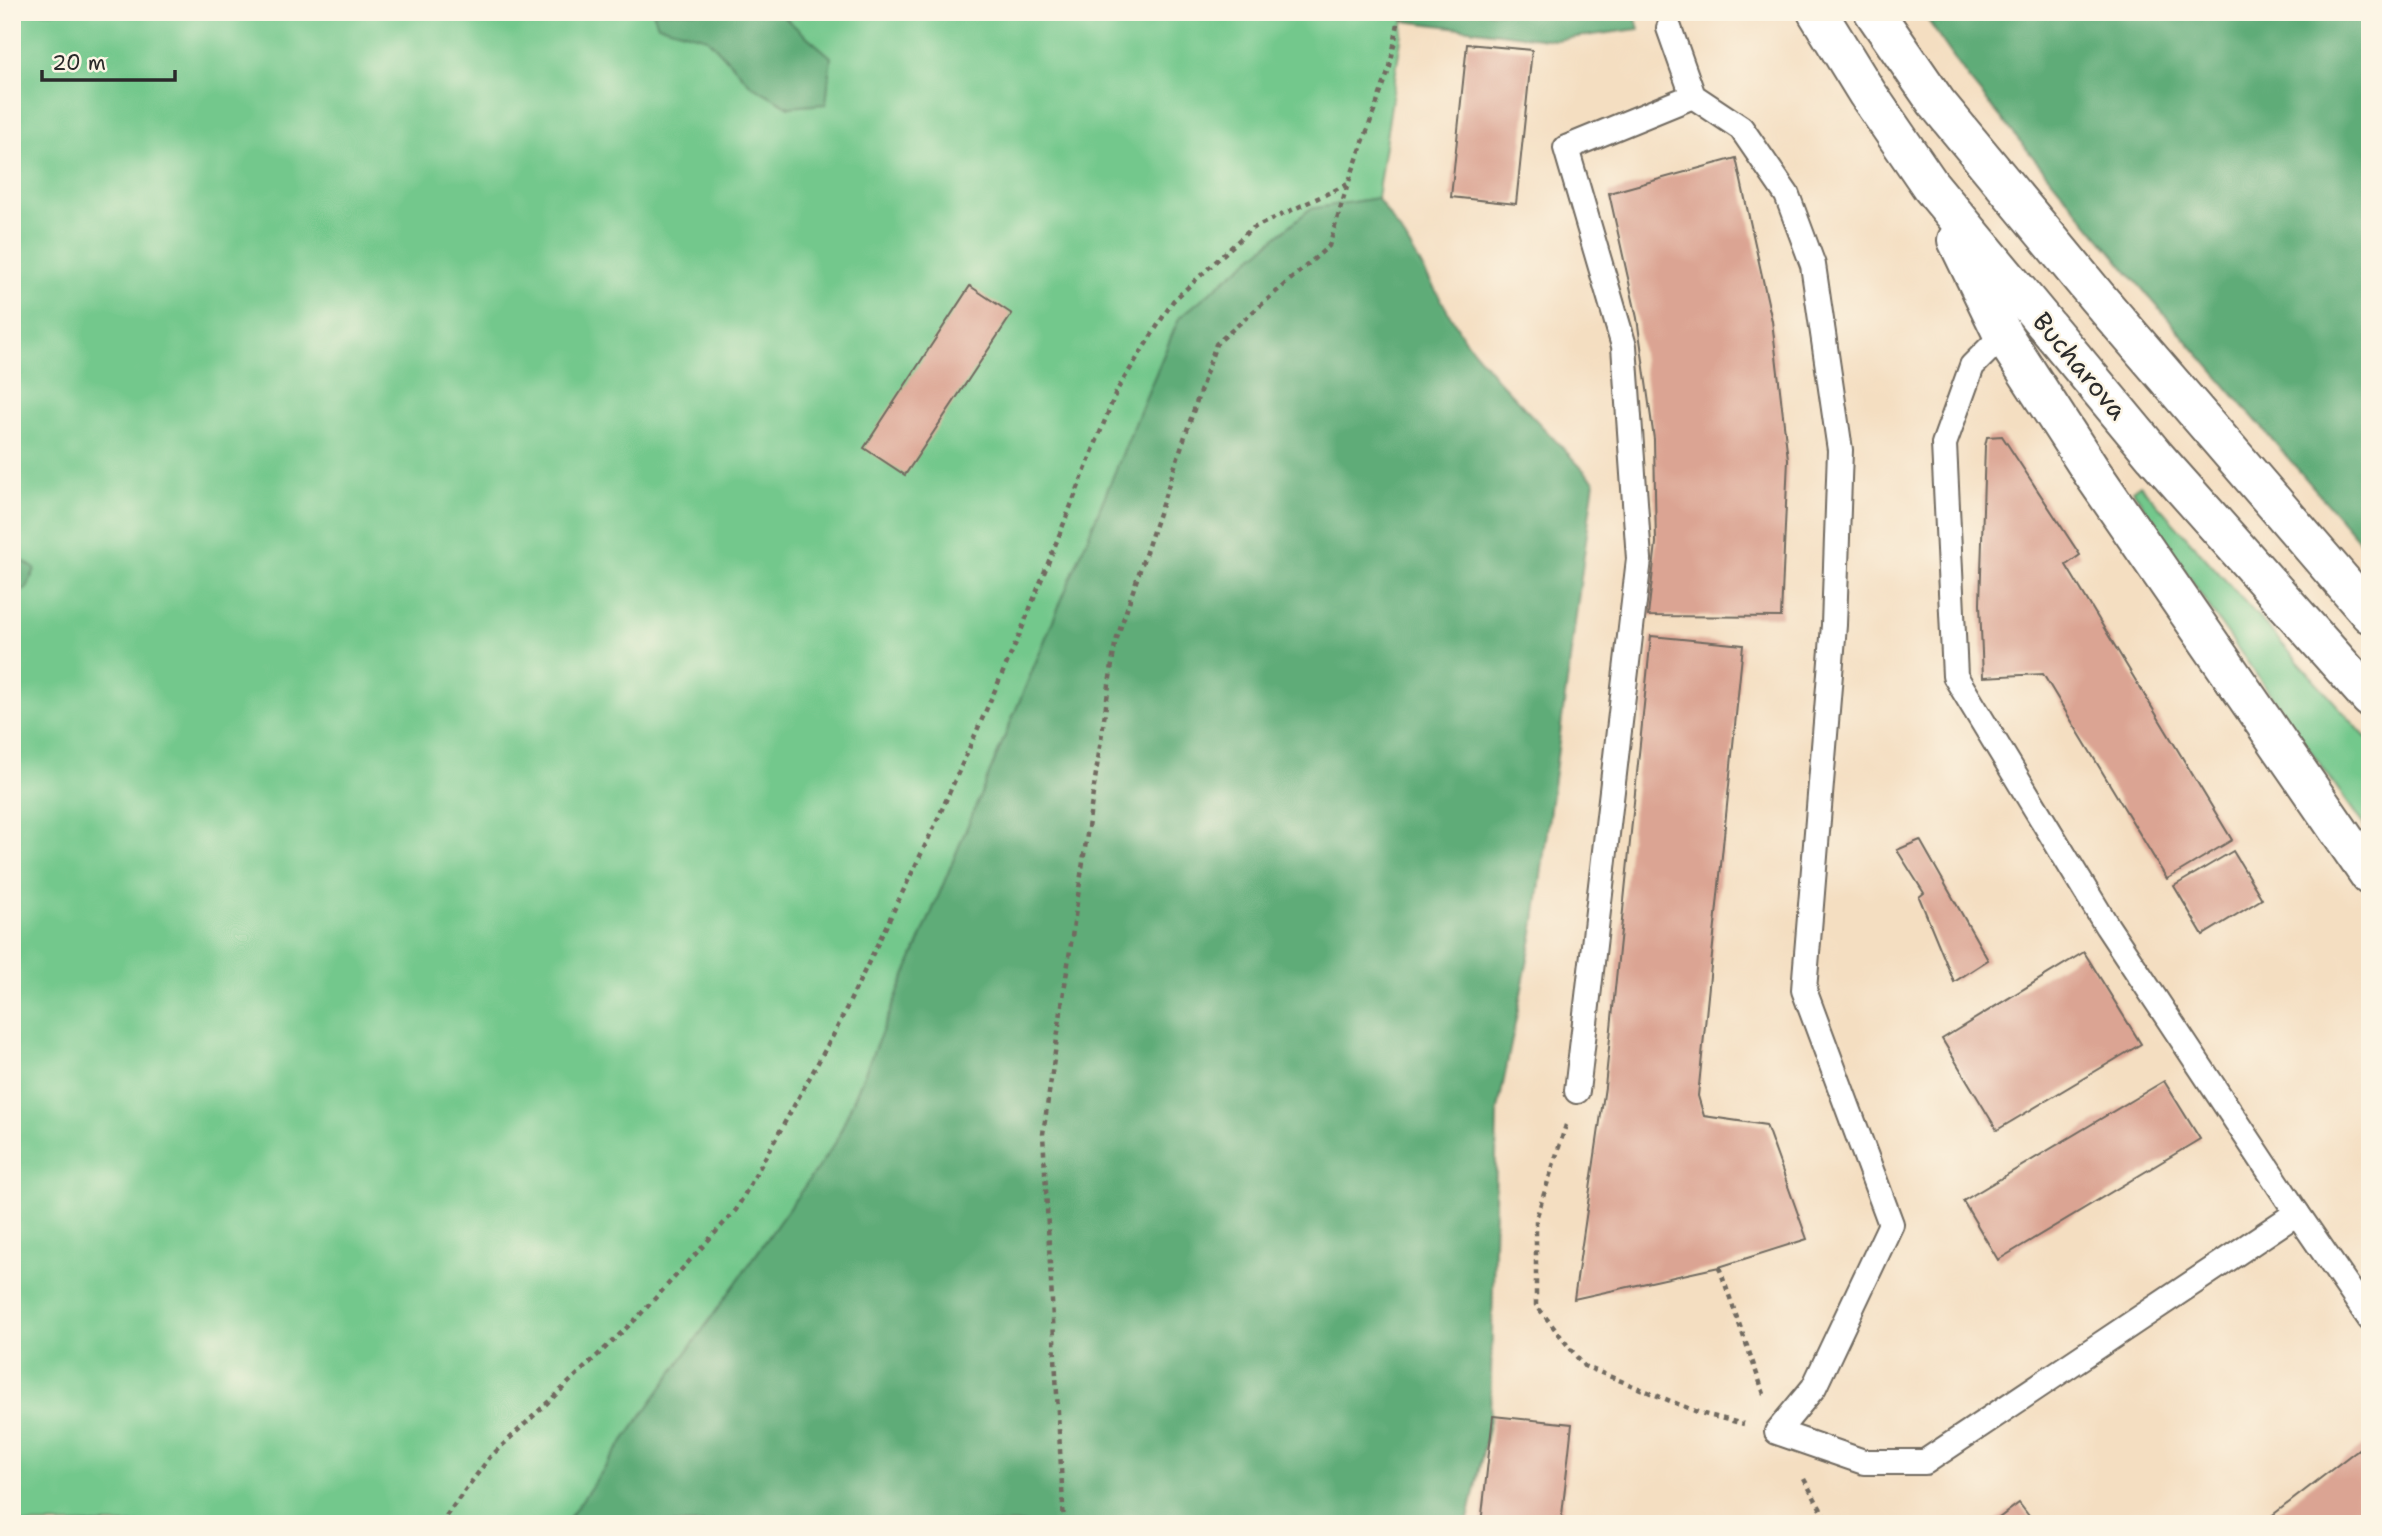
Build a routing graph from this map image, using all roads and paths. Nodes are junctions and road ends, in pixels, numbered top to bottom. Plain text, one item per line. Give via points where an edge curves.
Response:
1 (1400, 12) edge
2 (1817, 12) edge
3 (1874, 12) edge
4 (1669, 28) dead end
5 (1693, 96) junction
6 (1348, 184) junction
7 (1930, 185) junction
8 (2003, 335) junction
9 (2368, 611) edge
10 (2370, 698) edge
11 (2370, 876) edge
12 (1577, 1091) joint
13 (2297, 1213) junction
14 (1719, 1267) dead end
15 (2370, 1320) edge
16 (1777, 1432) junction
17 (440, 1524) edge
18 (1064, 1524) edge

1 - 6 path via 1390,67
2 - 7 main road, Bucharova
3 - 9 main road via 1936,102
4 - 5 lane
5 - 12 lane via 1566,148 1624,346 1639,558
5 - 16 lane via 1741,128 1787,195 1813,265 1840,450 1834,625 1804,990 1891,1224 1814,1387
6 - 17 path via 1251,229 1173,301 1117,390 1019,636 847,1008 736,1210 638,1318 490,1457
6 - 18 path via 1329,246 1216,344 1115,644 1043,1134
7 - 8 main road
7 - 10 main road, Bucharova via 2154,454
8 - 11 main road via 2093,474
8 - 13 lane via 1972,366 1944,444 1955,676 2106,926
12 - 16 path via 1536,1219 1536,1305 1584,1366 1700,1413
13 - 15 lane
13 - 16 lane via 1925,1462 1864,1462
14 - 16 path

